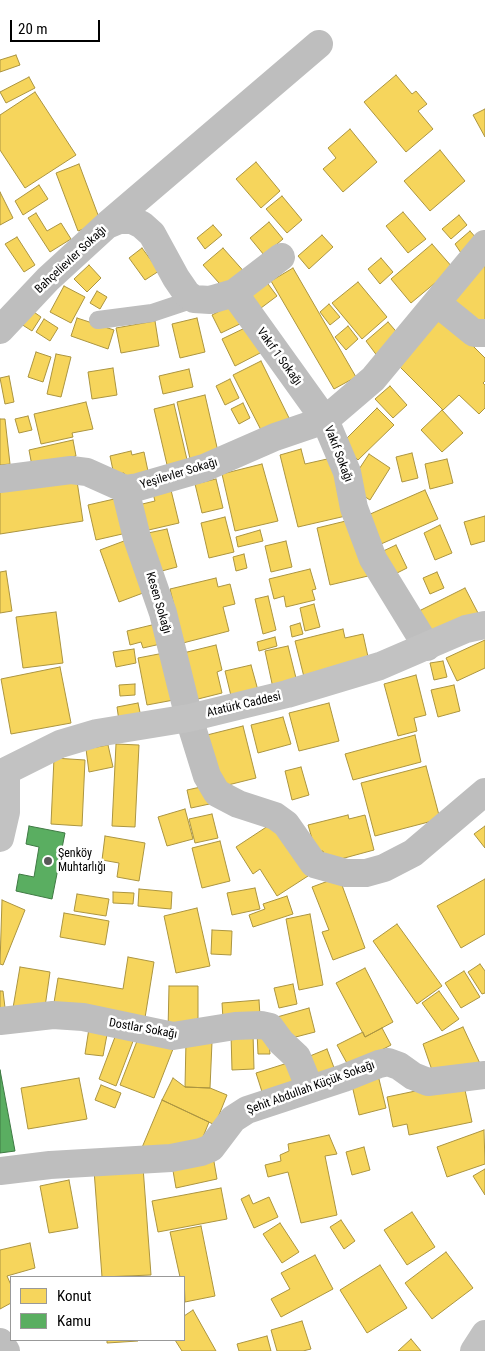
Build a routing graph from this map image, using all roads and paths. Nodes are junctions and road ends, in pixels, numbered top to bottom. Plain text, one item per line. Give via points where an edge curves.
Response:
1 (319, 44) dead end
2 (107, 225) junction
3 (485, 244) edge
4 (281, 257) dead end
5 (234, 294) junction
6 (194, 299) junction
7 (437, 302) junction
8 (98, 320) dead end
9 (0, 330) edge
10 (485, 333) edge
11 (325, 420) junction
12 (0, 479) edge
13 (125, 489) junction
14 (484, 622) edge
15 (427, 648) junction
16 (189, 718) junction
17 (3, 773) edge
18 (485, 792) edge
19 (0, 838) edge
20 (0, 1021) edge
21 (485, 1075) edge
22 (310, 1089) junction
23 (0, 1171) edge
24 (485, 1334) edge
25 (0, 1342) edge
26 (6, 1351) edge
27 (474, 1351) edge

1 - 2 street
2 - 6 street, Bahçelievler Sokağı via 126,220 142,225 152,234 187,294
2 - 9 street, Bahçelievler Sokağı via 48,279
3 - 7 street, Vakıf Sokağı
4 - 5 street
5 - 6 street via 210,300
5 - 11 street, Vakıf 1 Sokağı
6 - 8 lane via 152,313
7 - 10 street via 474,333
7 - 11 street, Vakıf Sokağı via 373,379
11 - 13 street, Yeşilevler Sokağı via 275,437 204,468
11 - 15 street, Vakıf Sokağı via 347,472 354,508 372,559
12 - 13 street, Yeşilevler Sokağı via 71,470 87,472
13 - 16 street, Kesen Sokağı via 137,538 163,613
14 - 15 street, Atatürk Caddesi
15 - 16 street, Atatürk Caddesi via 338,680
16 - 17 street, Atatürk Caddesi via 60,744
16 - 18 street, Kesen Sokağı via 217,793 275,816 286,824 314,864 326,869 366,873 401,860
17 - 19 street via 6,812
20 - 22 street, Dostlar Sokağı via 53,1015 83,1017 173,1036 261,1025 270,1027 297,1057
21 - 22 street, Şehit Abdullah Küçük Sokağı via 428,1082 388,1062
22 - 23 street, Şehit Abdullah Küçük Sokağı via 247,1110 233,1119 211,1148 201,1152 171,1158
24 - 27 street
25 - 26 street

